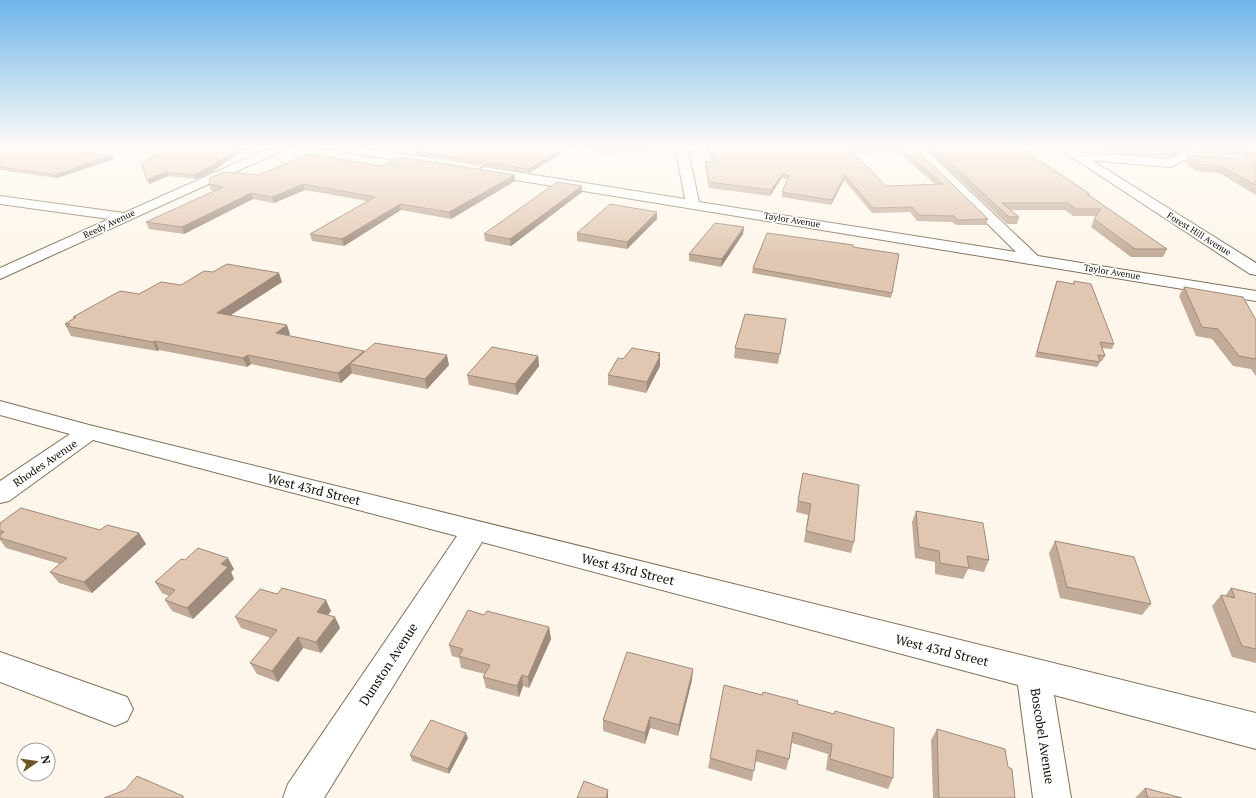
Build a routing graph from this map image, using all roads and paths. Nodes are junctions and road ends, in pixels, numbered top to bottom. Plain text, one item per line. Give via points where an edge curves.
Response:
1 (200, 183) edge
2 (563, 183) edge
3 (689, 183) edge
4 (954, 183) edge
5 (1120, 183) edge
6 (0, 200) edge
7 (693, 204) junction
8 (124, 217) junction
9 (1032, 259) junction
10 (1256, 270) edge
11 (0, 274) edge
12 (1256, 296) edge
13 (0, 408) edge
14 (89, 432) junction
15 (0, 494) edge
16 (475, 530) junction
17 (0, 667) edge
18 (1033, 673) junction
19 (115, 709) dead end
20 (1256, 731) edge
21 (302, 798) edge
22 (1052, 798) edge

1 - 8 street, Reedy Avenue
2 - 7 street, Taylor Avenue
3 - 7 street
4 - 9 street
5 - 10 street, Forest Hill Avenue
6 - 8 street
7 - 9 street, Taylor Avenue
8 - 11 street, Reedy Avenue
9 - 12 street, Taylor Avenue
13 - 14 street, West 43rd Street
14 - 15 street, Rhodes Avenue
14 - 16 street, West 43rd Street
16 - 18 street, West 43rd Street
16 - 21 street, Dunston Avenue
17 - 19 street
18 - 20 street, West 43rd Street
18 - 22 street, Boscobel Avenue

